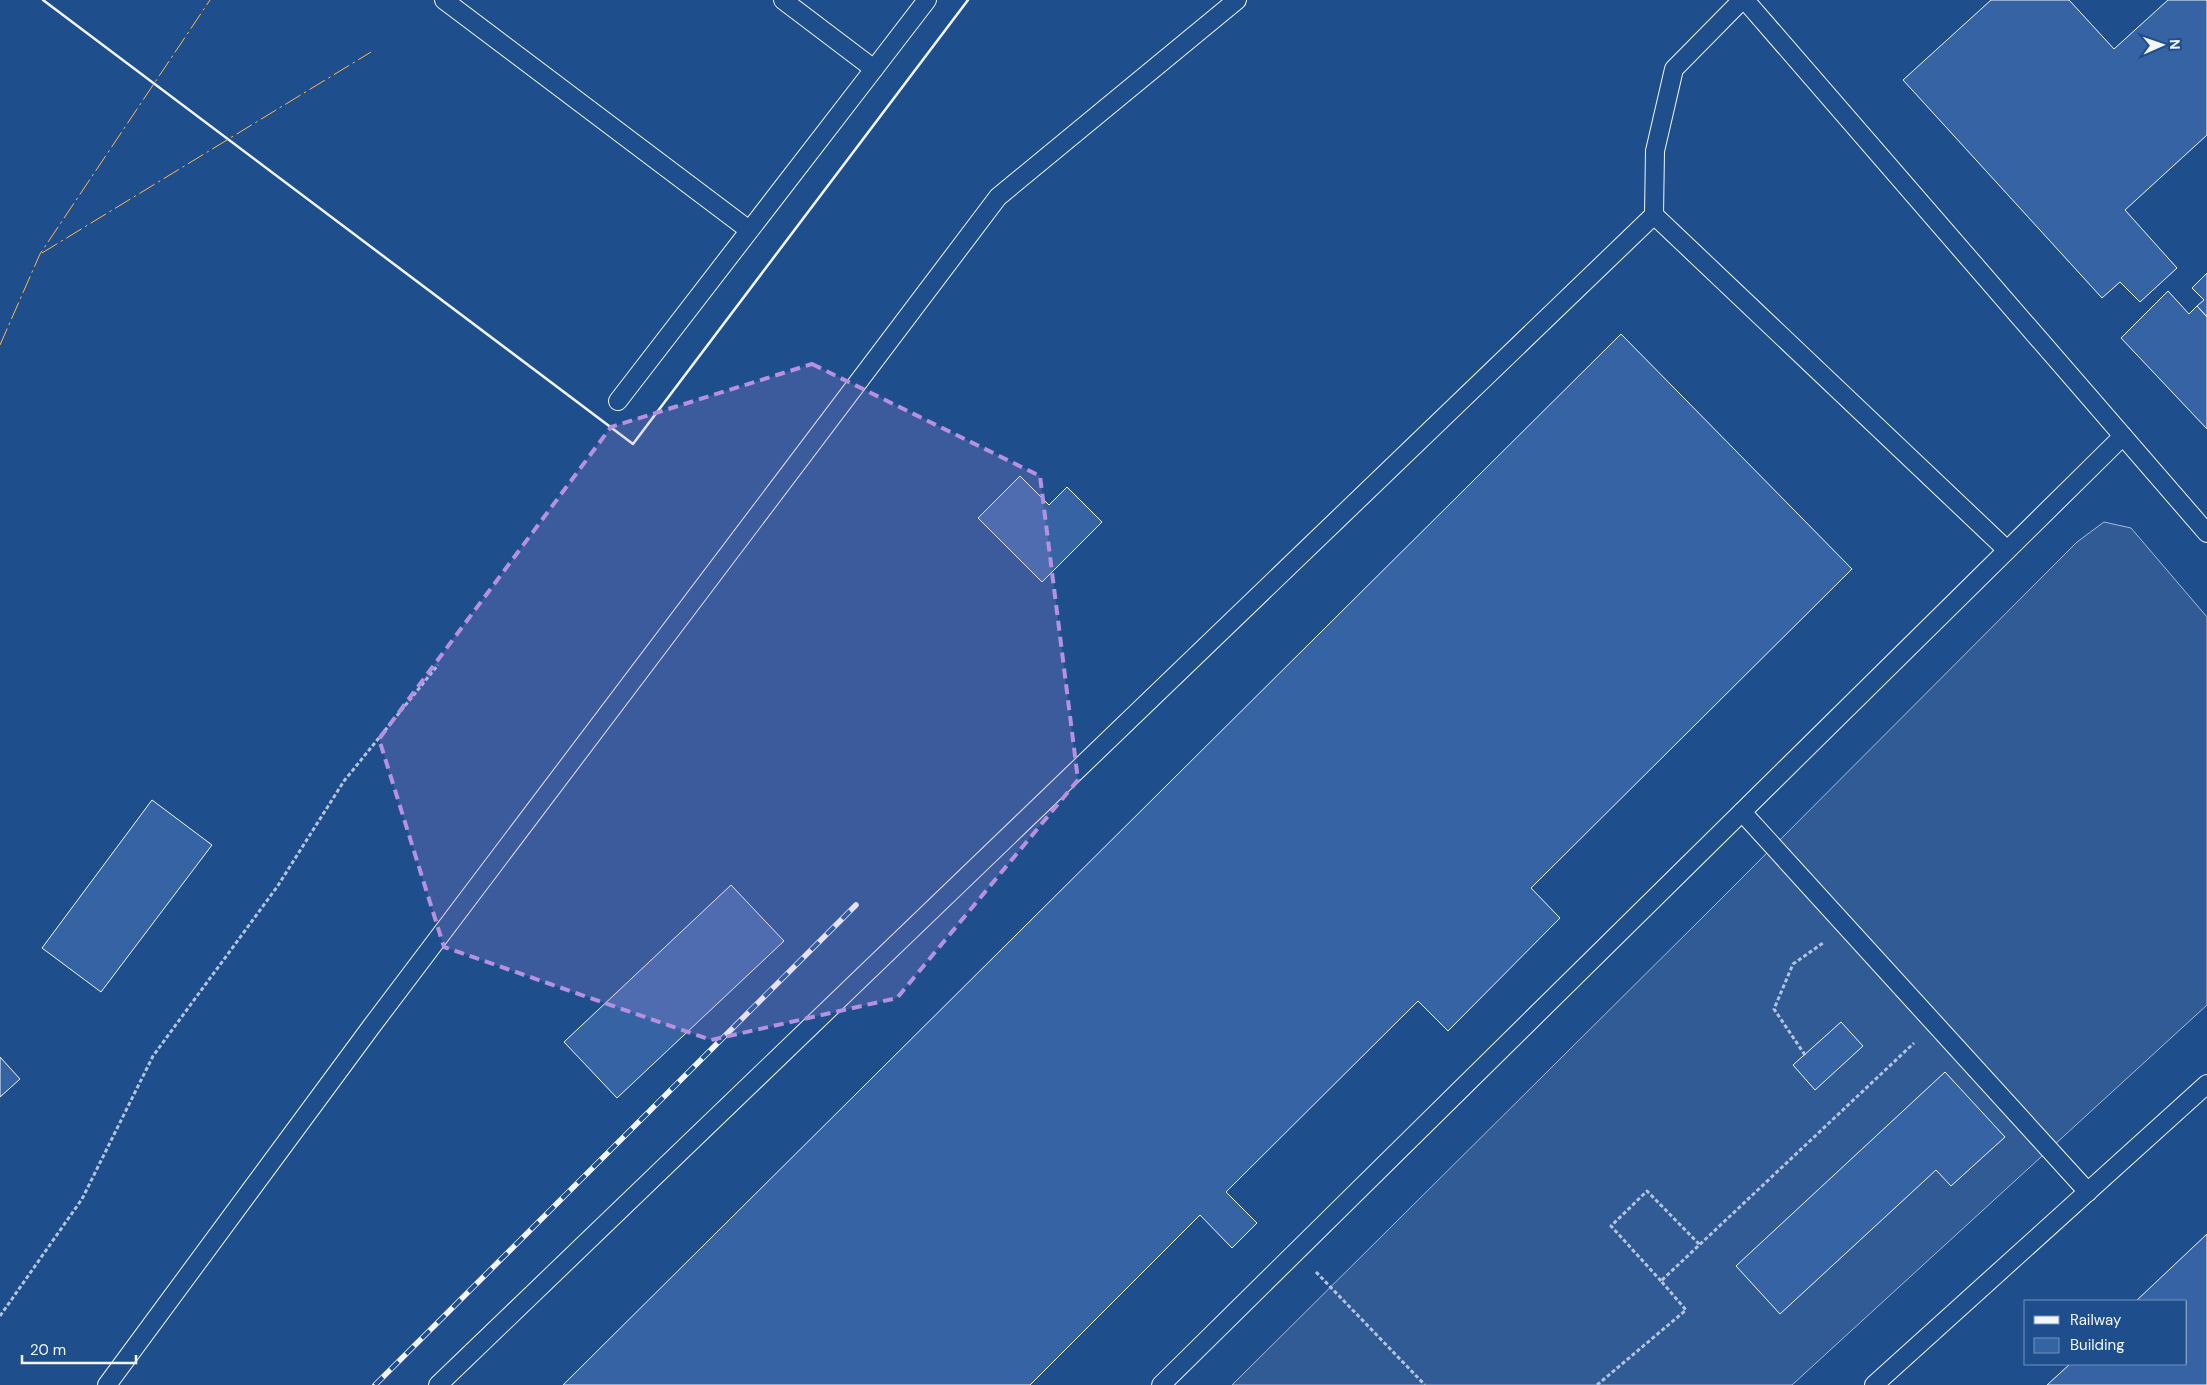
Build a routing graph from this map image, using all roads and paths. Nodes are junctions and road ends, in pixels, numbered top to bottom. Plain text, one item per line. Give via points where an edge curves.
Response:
1 (444, 0) edge
2 (784, 0) edge
3 (927, 0) edge
4 (1237, 0) edge
5 (1743, 0) edge
6 (874, 68) junction
7 (1654, 215) junction
8 (749, 230) junction
9 (618, 401) dead end
10 (2123, 436) junction
11 (2207, 533) edge
12 (2007, 550) junction
13 (438, 665) dead end
14 (1742, 812) junction
15 (1846, 927) junction
16 (1935, 1024) junction
17 (1805, 1055) dead end
18 (2207, 1084) edge
19 (2088, 1192) junction
20 (1700, 1245) junction
21 (1296, 1252) junction
22 (1661, 1281) junction
23 (0, 1316) edge
24 (107, 1385) edge
25 (438, 1385) edge
26 (1161, 1385) edge
27 (1425, 1385) edge
28 (1597, 1385) edge
29 (1874, 1385) edge

1 - 8 lane
2 - 6 lane
3 - 6 lane
4 - 24 lane via 998,197 371,1027
5 - 7 lane via 1674,69 1655,151
5 - 10 lane
6 - 8 lane
7 - 12 lane
7 - 25 lane
8 - 9 lane
10 - 11 lane
10 - 12 lane
12 - 14 lane
13 - 23 path via 344,781 277,887 153,1056 82,1199
14 - 15 lane
14 - 21 lane
15 - 16 lane
15 - 17 path via 1793,964 1774,1009
16 - 19 lane
16 - 20 path
18 - 19 lane
19 - 29 lane
20 - 22 path
20 - 22 path via 1647,1191 1611,1226
21 - 26 lane
21 - 27 path
22 - 28 path via 1686,1310

